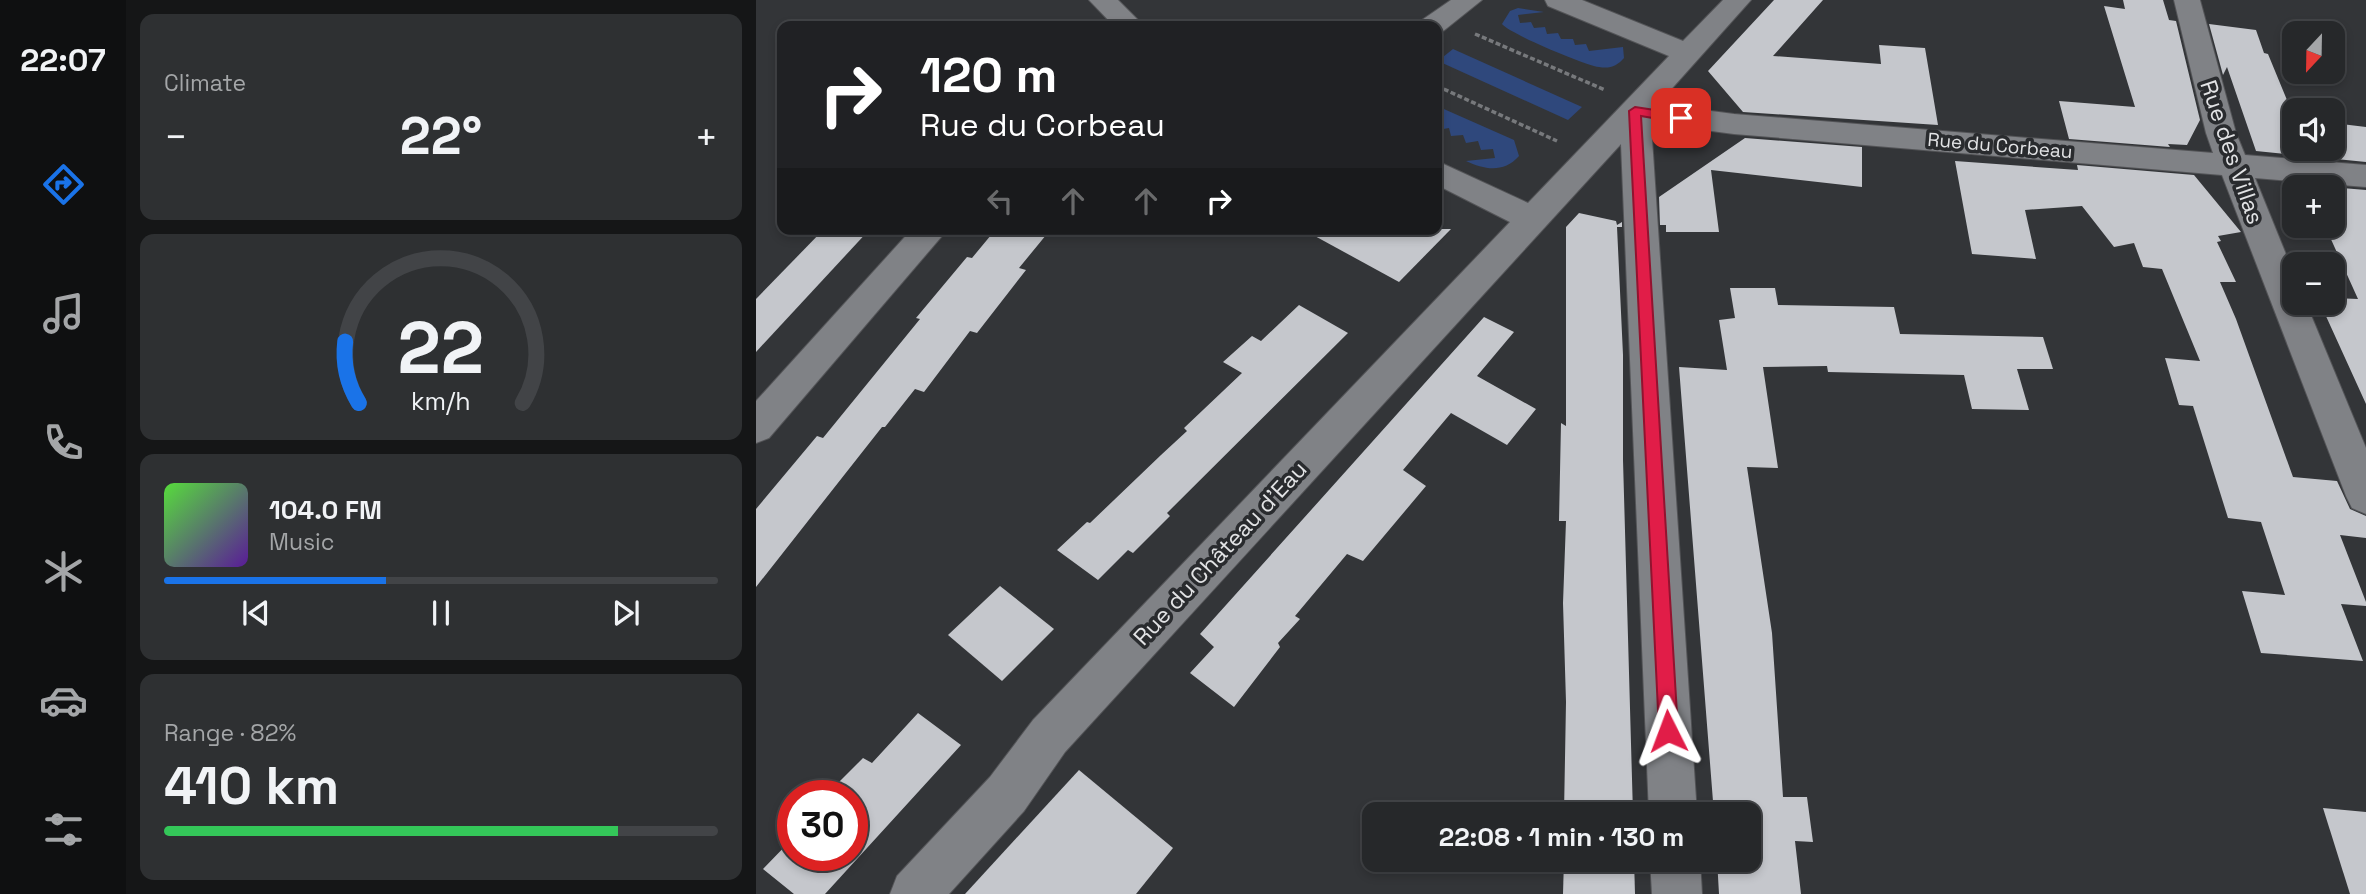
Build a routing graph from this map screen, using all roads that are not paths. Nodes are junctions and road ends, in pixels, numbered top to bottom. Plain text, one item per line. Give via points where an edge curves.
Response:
1 (1102, 0) edge
2 (1558, 0) edge
3 (1738, 0) edge
4 (2186, 0) edge
5 (1118, 21) edge
6 (1687, 54) junction
7 (1623, 102) junction
8 (2234, 165) junction
9 (1442, 174) edge
10 (2366, 176) edge
11 (1533, 219) junction
12 (927, 235) edge
13 (756, 427) edge
14 (2366, 496) edge
15 (1672, 802) edge
16 (1676, 872) edge
17 (915, 894) edge
18 (1677, 894) edge

1 - 5 street
2 - 6 street
3 - 6 street, Rue du Château d'Eau
4 - 8 street, Rue des Villas via 2221,133
6 - 7 street, Rue du Château d'Eau
7 - 8 street, Rue du Corbeau via 1734,124
7 - 11 street, Rue du Château d'Eau
7 - 15 street
8 - 10 street, Rue du Corbeau
8 - 14 street, Rue des Villas
9 - 11 street
11 - 17 street, Rue du Château d'Eau via 1049,736 1007,794
12 - 13 street
16 - 18 street

